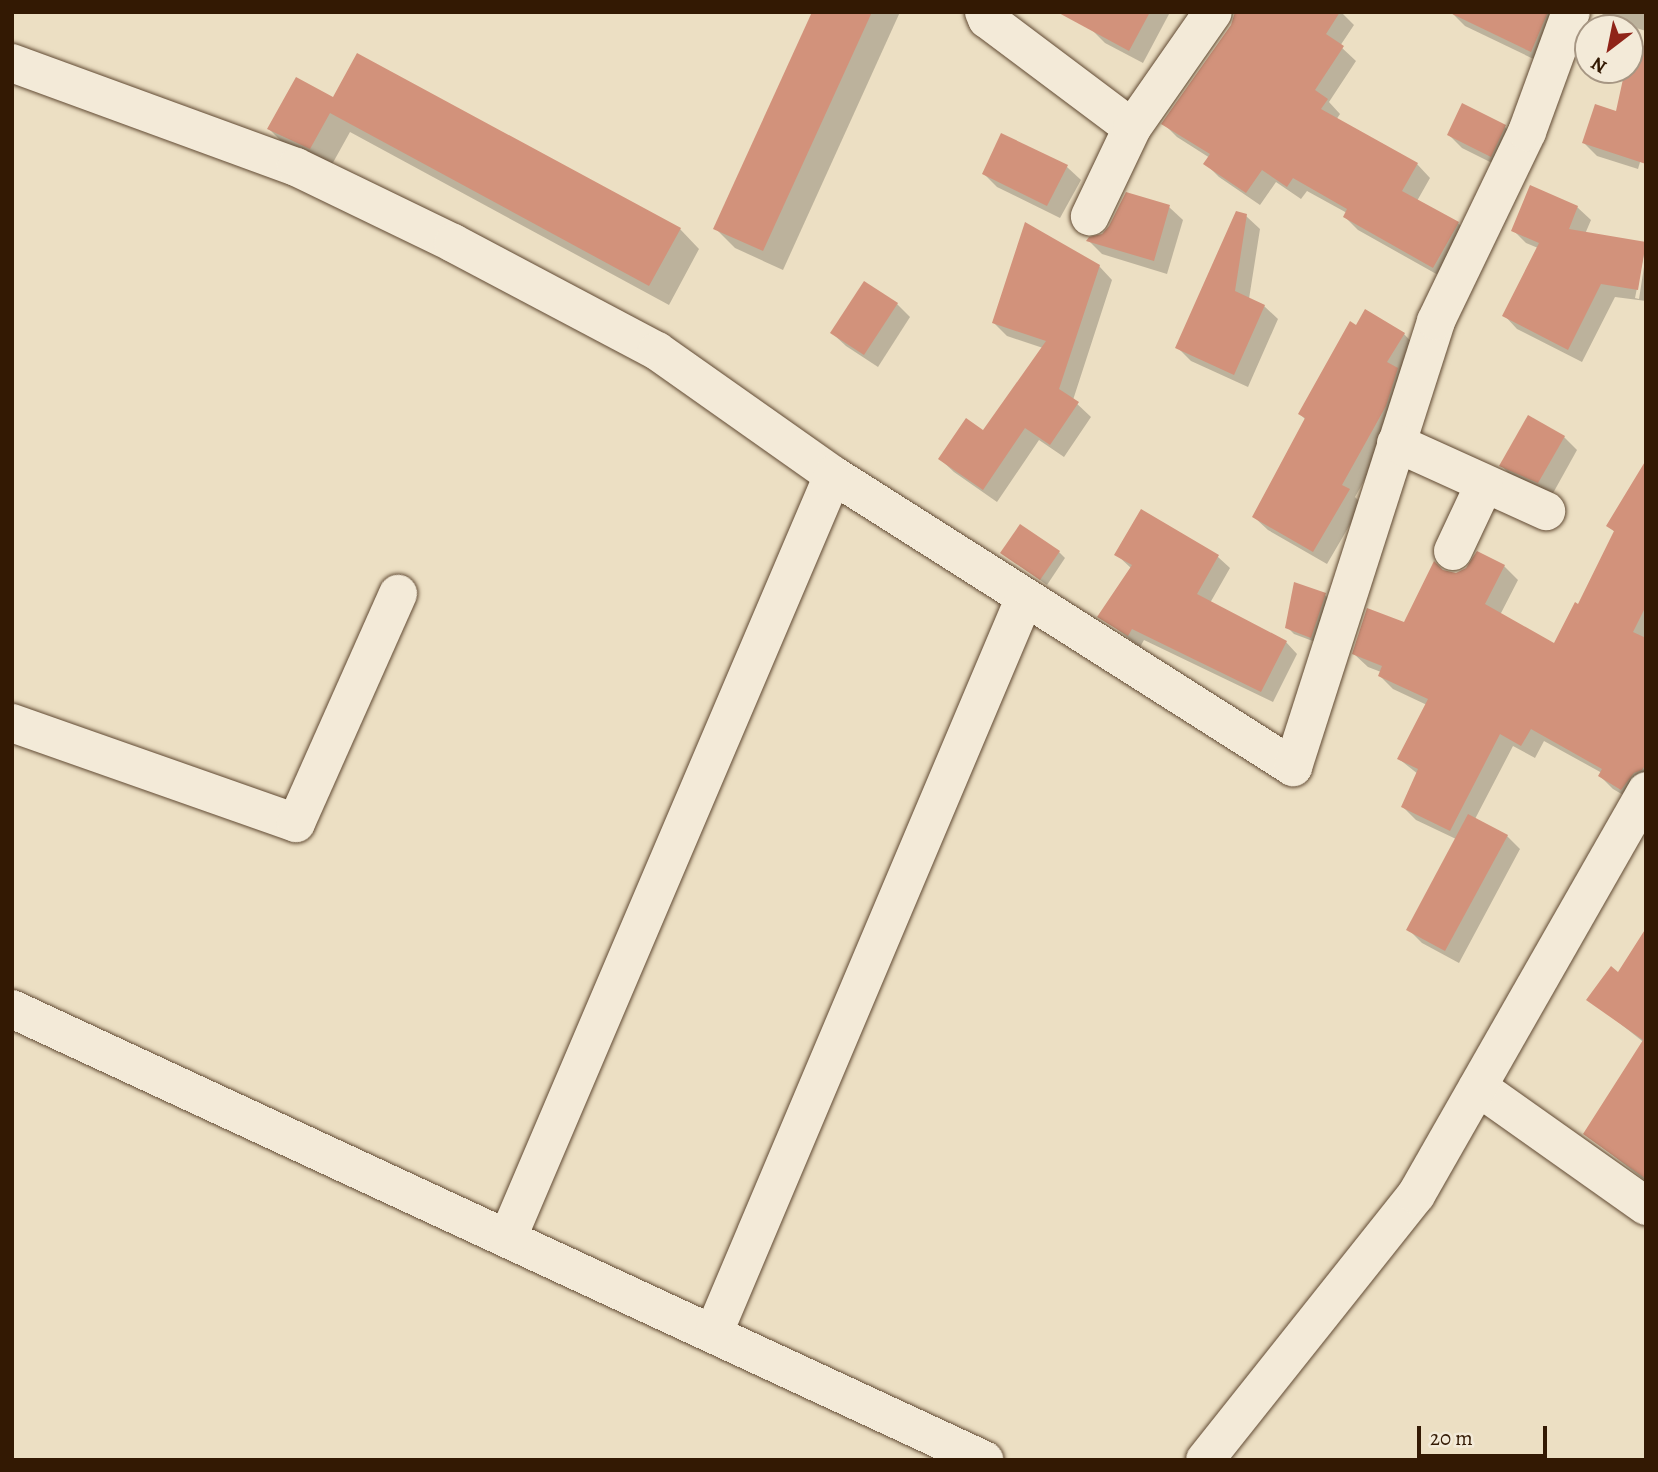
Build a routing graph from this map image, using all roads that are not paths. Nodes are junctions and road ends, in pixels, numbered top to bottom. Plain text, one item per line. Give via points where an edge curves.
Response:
1 (985, 12) edge
2 (1213, 12) edge
3 (1572, 12) edge
4 (12, 63) edge
5 (1132, 128) junction
6 (1090, 216) dead end
7 (1396, 443) junction
8 (833, 475) junction
9 (1483, 485) junction
10 (1546, 511) dead end
11 (1453, 551) dead end
12 (398, 594) dead end
13 (1025, 597) junction
14 (12, 723) edge
15 (1646, 791) edge
16 (12, 1009) edge
17 (1478, 1087) junction
18 (1646, 1206) edge
19 (508, 1237) junction
20 (714, 1332) junction
21 (984, 1460) edge
22 (1205, 1460) edge

1 - 5 street via 987,19
2 - 5 street
3 - 7 street via 1527,132 1436,321
4 - 8 street via 296,167 453,243 657,351
5 - 6 street
7 - 9 street
7 - 13 street via 1293,767
8 - 13 street
8 - 19 street
9 - 10 street
9 - 11 street
12 - 14 street via 296,823
13 - 20 street
15 - 17 street
16 - 19 street
17 - 18 street
17 - 22 street via 1416,1195
19 - 20 street
20 - 21 street

